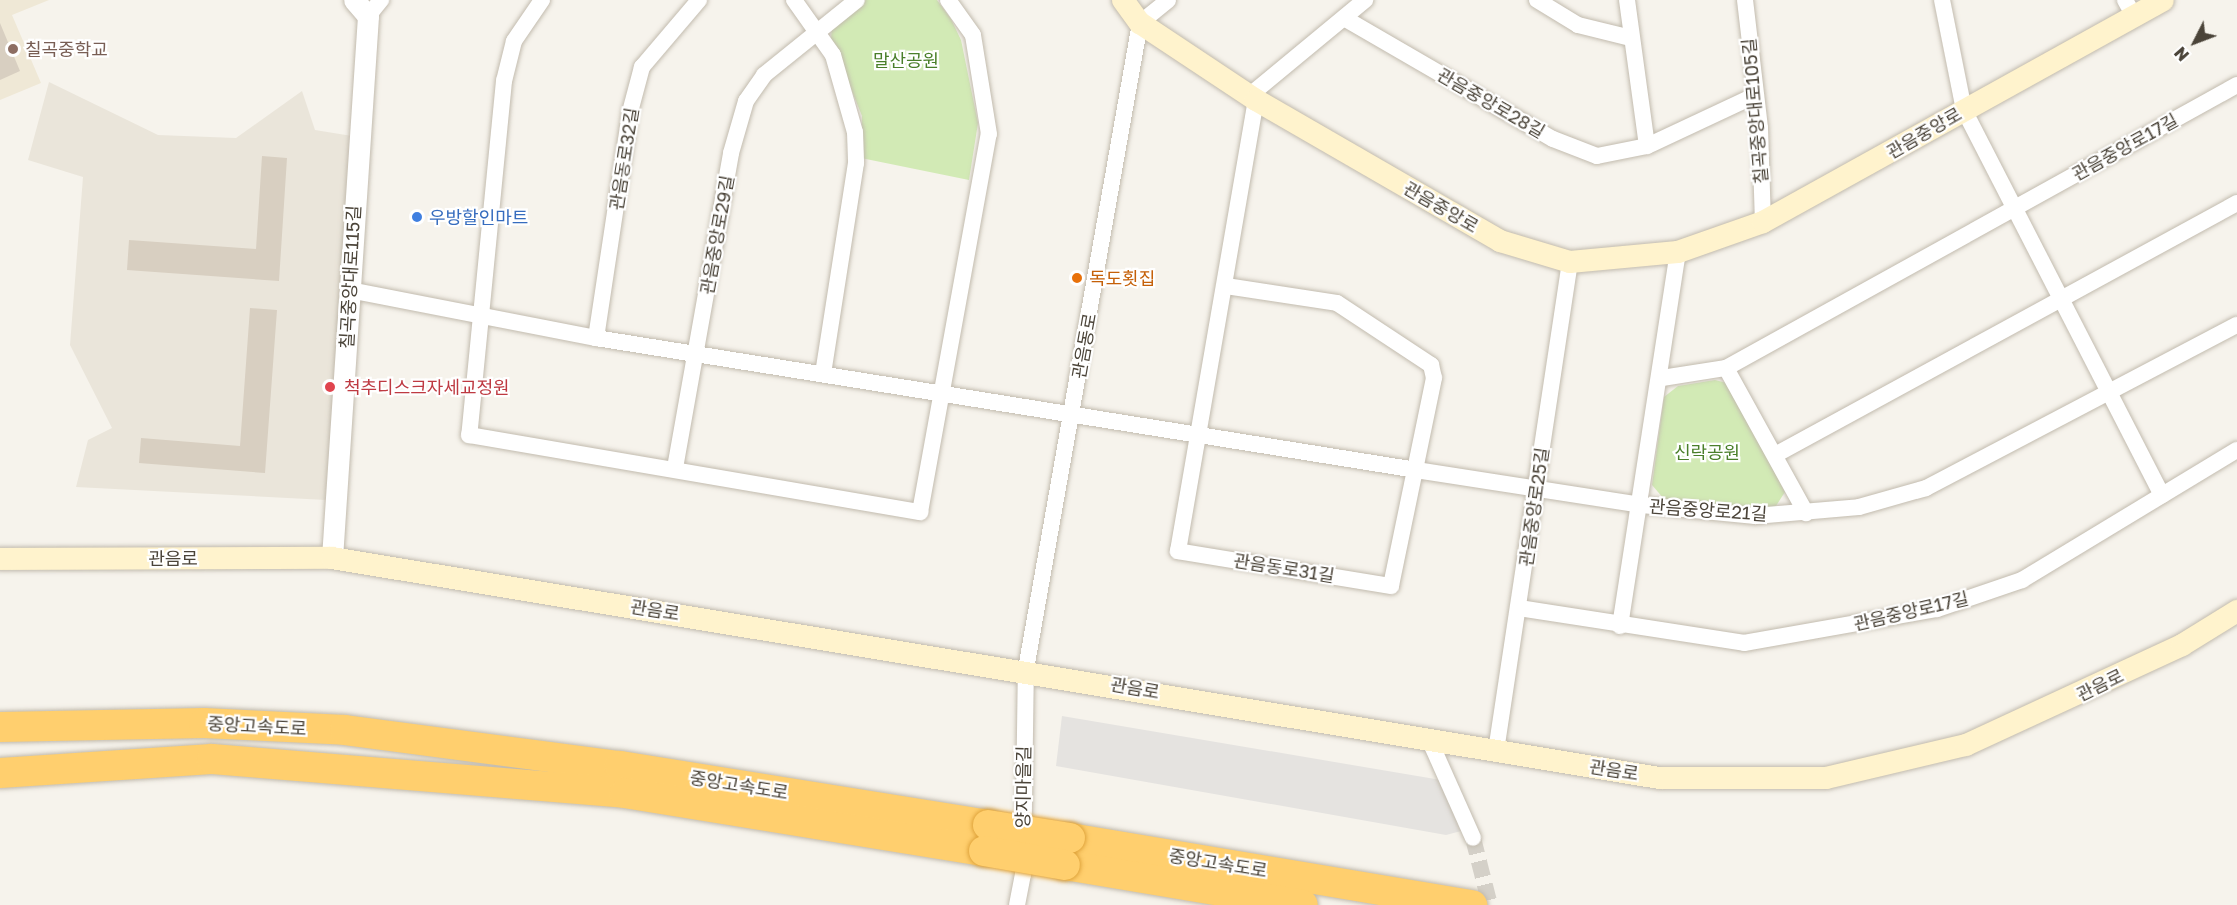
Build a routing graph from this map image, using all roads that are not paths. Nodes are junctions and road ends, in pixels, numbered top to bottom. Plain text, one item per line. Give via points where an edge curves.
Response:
1 (542, 0) edge
2 (699, 0) edge
3 (794, 0) edge
4 (857, 0) edge
5 (948, 0) edge
6 (1123, 0) edge
7 (1168, 0) edge
8 (1365, 0) edge
9 (1537, 0) edge
10 (1627, 0) edge
11 (1745, 0) edge
12 (2163, 0) edge
13 (1945, 1) edge
14 (368, 5) edge
15 (2130, 8) edge
16 (1344, 18) junction
17 (1140, 23) junction
18 (816, 32) junction
19 (1631, 38) junction
20 (2237, 85) edge
21 (1756, 95) junction
22 (1252, 98) junction
23 (1964, 110) junction
24 (1647, 146) junction
25 (2237, 204) edge
26 (2014, 209) junction
27 (1763, 222) junction
28 (1678, 252) junction
29 (1570, 262) junction
30 (1226, 286) junction
31 (349, 290) junction
32 (2060, 301) junction
33 (479, 315) junction
34 (2237, 324) edge
35 (596, 338) junction
36 (697, 353) junction
37 (1726, 368) junction
38 (823, 373) junction
39 (1662, 378) junction
40 (939, 391) junction
41 (2107, 393) junction
42 (1073, 411) junction
43 (1200, 434) junction
44 (2237, 450) edge
45 (1774, 455) junction
46 (675, 468) junction
47 (1416, 470) junction
48 (1536, 487) junction
49 (2162, 495) junction
50 (1642, 505) junction
51 (1806, 513) junction
52 (332, 558) junction
53 (0, 559) edge
54 (1519, 608) junction
55 (2237, 611) edge
56 (1620, 626) junction
57 (1026, 669) junction
58 (0, 727) edge
59 (1429, 740) junction
60 (1496, 751) junction
61 (0, 773) edge
62 (986, 838) junction
63 (1473, 838) tunnel mouth
64 (1067, 851) junction
65 (1017, 905) edge
66 (1303, 905) edge
67 (1472, 905) edge

1 - 33 street via 514,41 503,85
2 - 35 street, 관음동로32길 via 642,67 630,112
3 - 18 street
4 - 18 street, 관음중앙로29길
5 - 40 street via 973,35 984,84 989,134
6 - 17 main road, 관음중앙로
7 - 17 street
8 - 16 street
9 - 19 street via 1578,25
10 - 19 street
11 - 21 street, 칠곡중앙대로105길
12 - 15 main road, 관음중앙로
13 - 23 street
14 - 31 street, 칠곡중앙대로115길
15 - 23 main road, 관음중앙로
16 - 22 street
16 - 24 street, 관음중앙로28길 via 1553,139 1598,156
17 - 22 main road, 관음중앙로
17 - 42 street, 관음동로
18 - 36 street, 관음중앙로29길 via 765,75 746,101 731,153
18 - 38 street via 833,55 848,97 856,163
19 - 24 street
20 - 26 street, 관음중앙로17길
21 - 24 street, 관음중앙로28길
21 - 27 street, 칠곡중앙대로105길
22 - 29 main road, 관음중앙로 via 1500,241
22 - 30 street
23 - 26 street
23 - 27 main road, 관음중앙로
25 - 32 street
26 - 32 street
26 - 37 street
27 - 28 main road, 관음중앙로
28 - 29 main road, 관음중앙로
28 - 39 street
29 - 48 street, 관음중앙로25길
30 - 43 street
30 - 47 street, 관음동로31길 via 1337,303 1431,365 1434,378
31 - 33 street
31 - 52 street, 칠곡중앙대로115길
32 - 41 street
32 - 45 street
33 - 35 street
33 - 46 street via 469,435
34 - 41 street
35 - 36 street
36 - 38 street
36 - 46 street, 관음중앙로29길
37 - 39 street
37 - 45 street
38 - 40 street
39 - 50 street
40 - 42 street
40 - 46 street via 920,512
41 - 49 street
41 - 51 street, 관음중앙로21길 via 1926,488 1859,507
42 - 43 street
42 - 57 street, 관음동로
43 - 47 street
43 - 47 street, 관음동로31길 via 1178,550 1390,586
44 - 49 street, 관음중앙로17길
45 - 51 street
47 - 48 street
48 - 50 street, 관음중앙로21길
48 - 54 street, 관음중앙로25길
49 - 56 street, 관음중앙로17길 via 2022,580 1937,609 1744,643
50 - 51 street, 관음중앙로21길 via 1755,516
50 - 56 street
52 - 53 main road, 관음로
52 - 57 main road, 관음로
54 - 56 street, 관음중앙로17길
54 - 60 street, 관음중앙로25길
55 - 60 main road, 관음로 via 2182,645 1966,745 1826,778 1660,778
57 - 59 main road, 관음로
57 - 65 street, 양지마을길 via 1023,875
58 - 62 highway, 중앙고속도로 via 204,723 345,730 621,766
59 - 60 main road, 관음로
59 - 63 street
61 - 62 highway, 중앙고속도로 via 224,760 625,793
62 - 64 highway, 중앙고속도로, bridge
64 - 66 highway, 중앙고속도로
64 - 67 highway, 중앙고속도로

